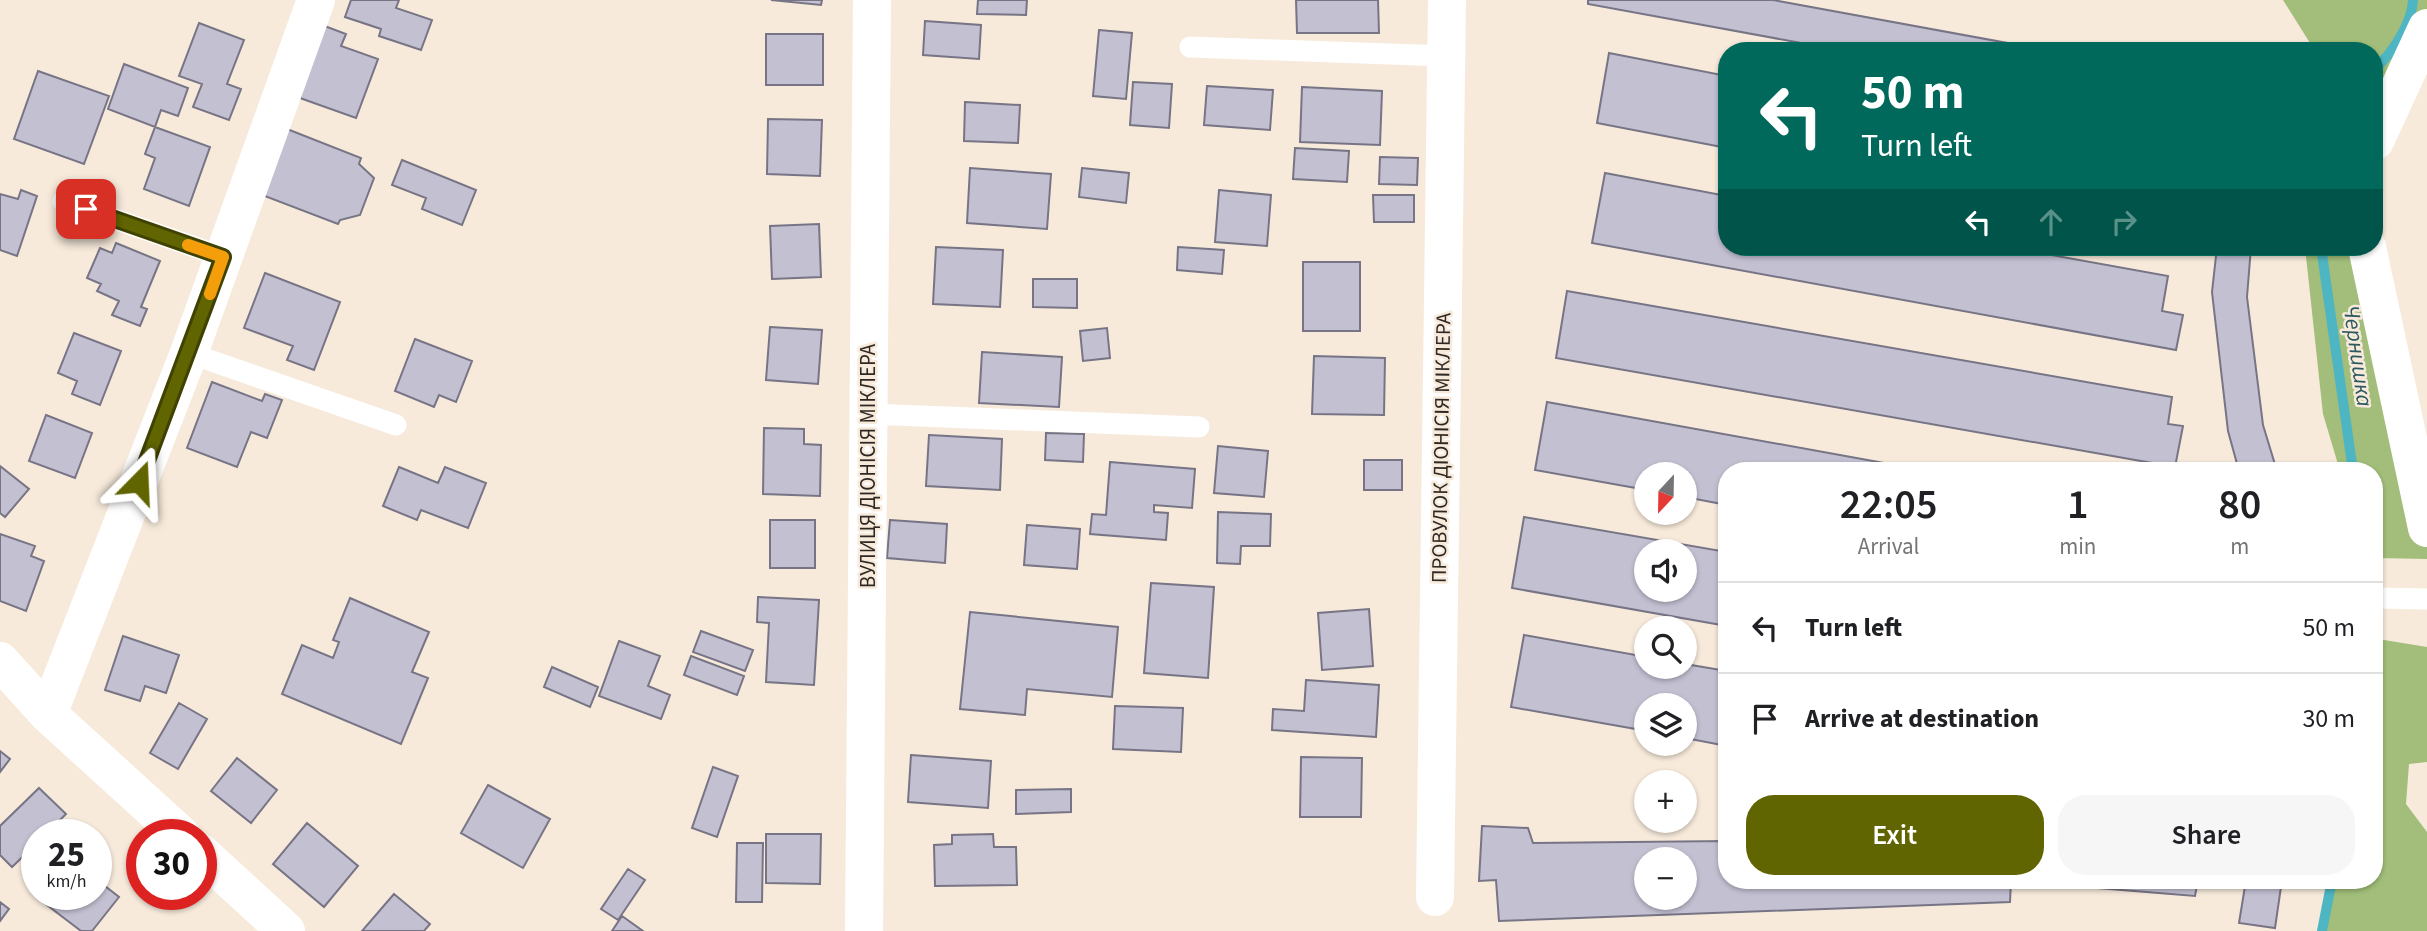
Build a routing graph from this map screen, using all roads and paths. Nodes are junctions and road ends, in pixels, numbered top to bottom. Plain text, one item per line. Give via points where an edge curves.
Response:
1 (316, 0) edge
2 (872, 0) edge
3 (1447, 0) edge
4 (2427, 28) edge
5 (1190, 47) dead end
6 (1446, 56) junction
7 (2383, 124) edge
8 (63, 201) dead end
9 (2369, 256) edge
10 (223, 257) junction
11 (189, 352) junction
12 (869, 414) junction
13 (396, 425) dead end
14 (1199, 428) dead end
15 (2427, 528) edge
16 (2383, 598) edge
17 (2427, 599) edge
18 (0, 661) edge
19 (48, 714) junction
20 (163, 819) edge
21 (217, 868) edge
22 (1435, 897) dead end
23 (864, 930) edge
24 (286, 931) edge

1 - 10 street
2 - 12 street, ВУЛИЦЯ ДІОНІСІЯ МІКЛЕРА
3 - 6 street, ПРОВУЛОК ДІОНІСІЯ МІКЛЕРА
4 - 7 street
5 - 6 lane
6 - 22 street, ПРОВУЛОК ДІОНІСІЯ МІКЛЕРА
8 - 10 lane
9 - 15 street
10 - 11 street
11 - 13 lane
11 - 19 street
12 - 14 lane
12 - 23 street, ВУЛИЦЯ ДІОНІСІЯ МІКЛЕРА
16 - 17 lane
18 - 19 street
19 - 20 street
21 - 24 street

